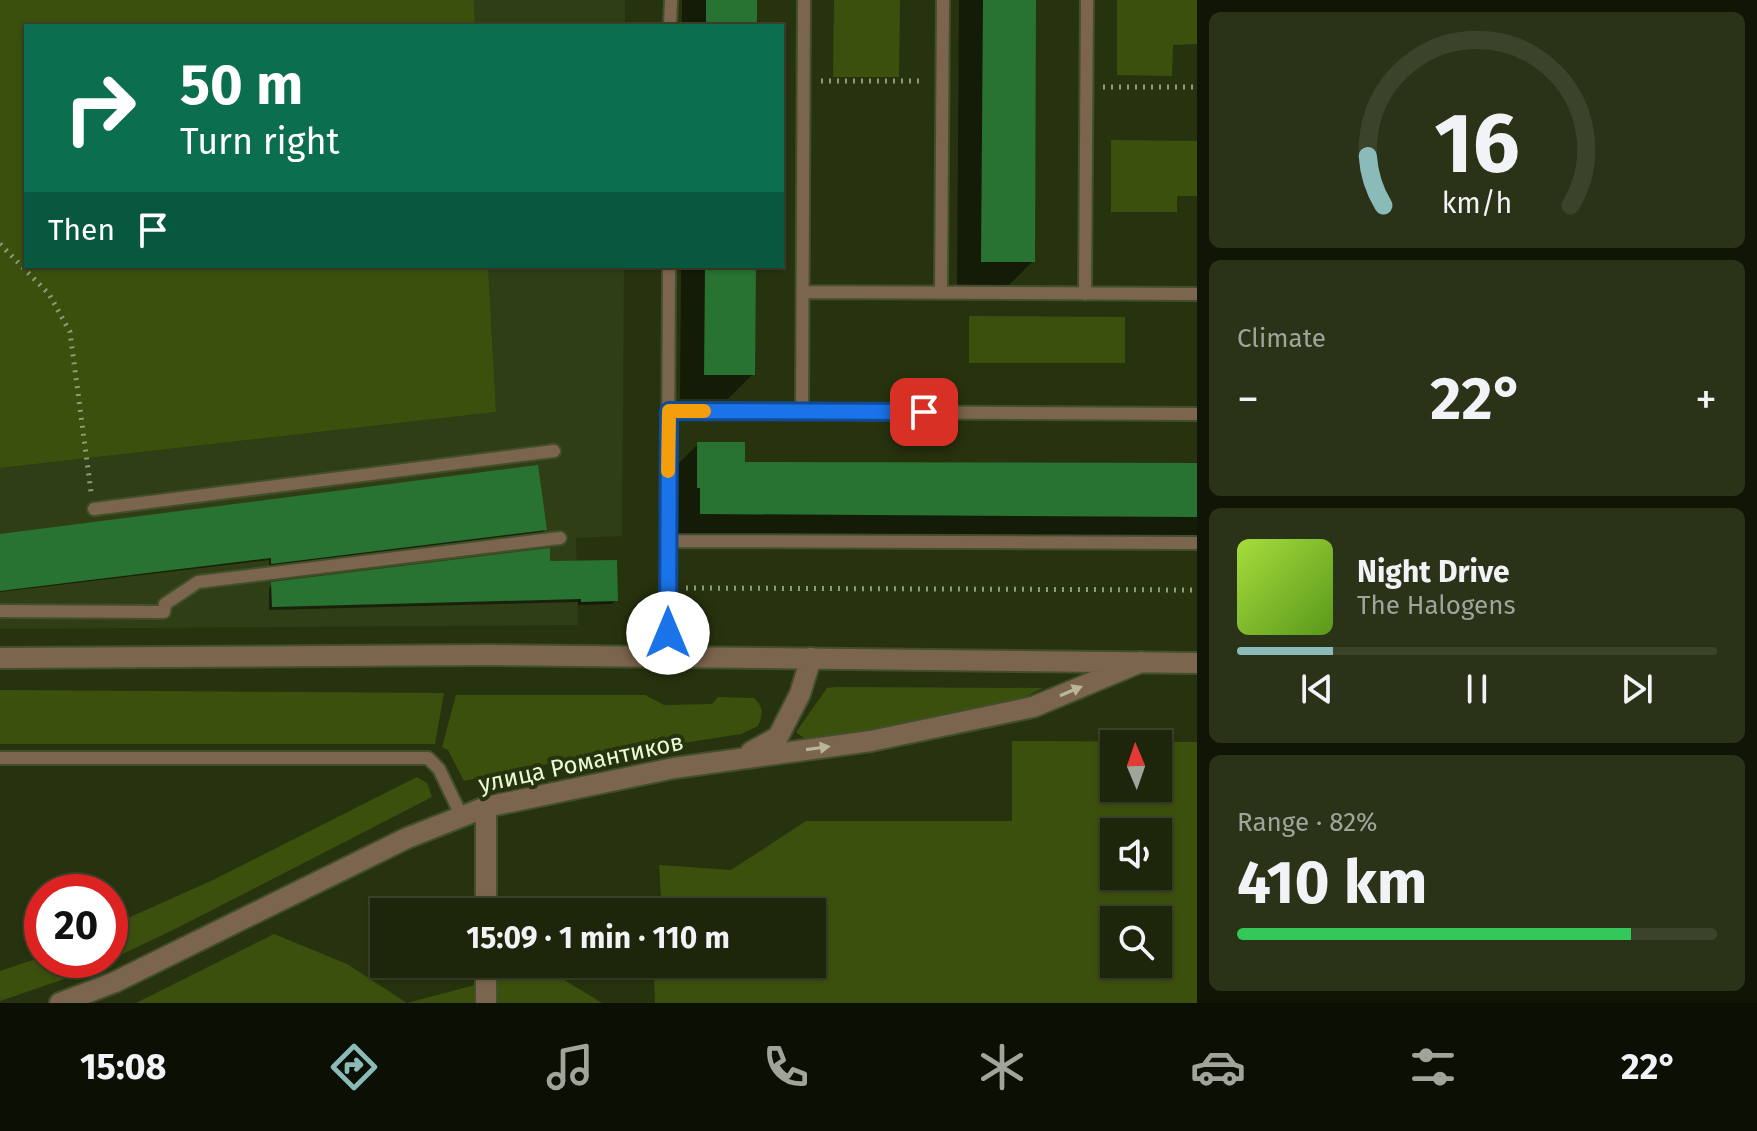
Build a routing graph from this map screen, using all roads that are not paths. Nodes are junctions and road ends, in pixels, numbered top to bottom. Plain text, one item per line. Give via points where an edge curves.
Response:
1 (671, 0) edge
2 (804, 0) edge
3 (943, 0) edge
4 (1087, 0) edge
5 (670, 24) edge
6 (669, 268) edge
7 (803, 292) junction
8 (941, 293) junction
9 (1085, 294) junction
10 (1197, 294) edge
11 (669, 411) junction
12 (802, 412) junction
13 (1197, 414) edge
14 (554, 451) dead end
15 (94, 509) road end
16 (560, 538) dead end
17 (668, 541) junction
18 (1197, 543) edge
19 (0, 611) edge
20 (667, 656) junction
21 (0, 658) edge
22 (811, 658) junction
23 (1141, 662) junction
24 (1197, 663) edge
25 (0, 758) edge
26 (740, 758) junction
27 (486, 807) junction
28 (462, 817) junction
29 (486, 898) edge
30 (486, 978) edge
31 (60, 1003) edge
32 (486, 1003) edge

1 - 5 lane
2 - 7 lane
3 - 8 lane
4 - 9 lane
6 - 11 lane
7 - 8 lane
7 - 12 lane
8 - 9 lane
9 - 10 lane
11 - 12 lane
11 - 17 lane
12 - 13 lane
14 - 15 lane
16 - 19 lane via 198,582 165,604 164,612
17 - 18 lane
17 - 20 lane
20 - 21 street, улица Романтиков
20 - 22 street, улица Романтиков
22 - 23 street, улица Романтиков
22 - 26 street via 778,737
23 - 24 street, улица Романтиков
26 -> 23 street, улица Романтиков via 871,741 1033,707
25 - 28 lane via 428,758 439,769
26 - 27 street, улица Романтиков
27 - 28 street, улица Романтиков
27 - 29 street
28 - 31 street, улица Романтиков via 407,838 115,982
30 - 32 street

